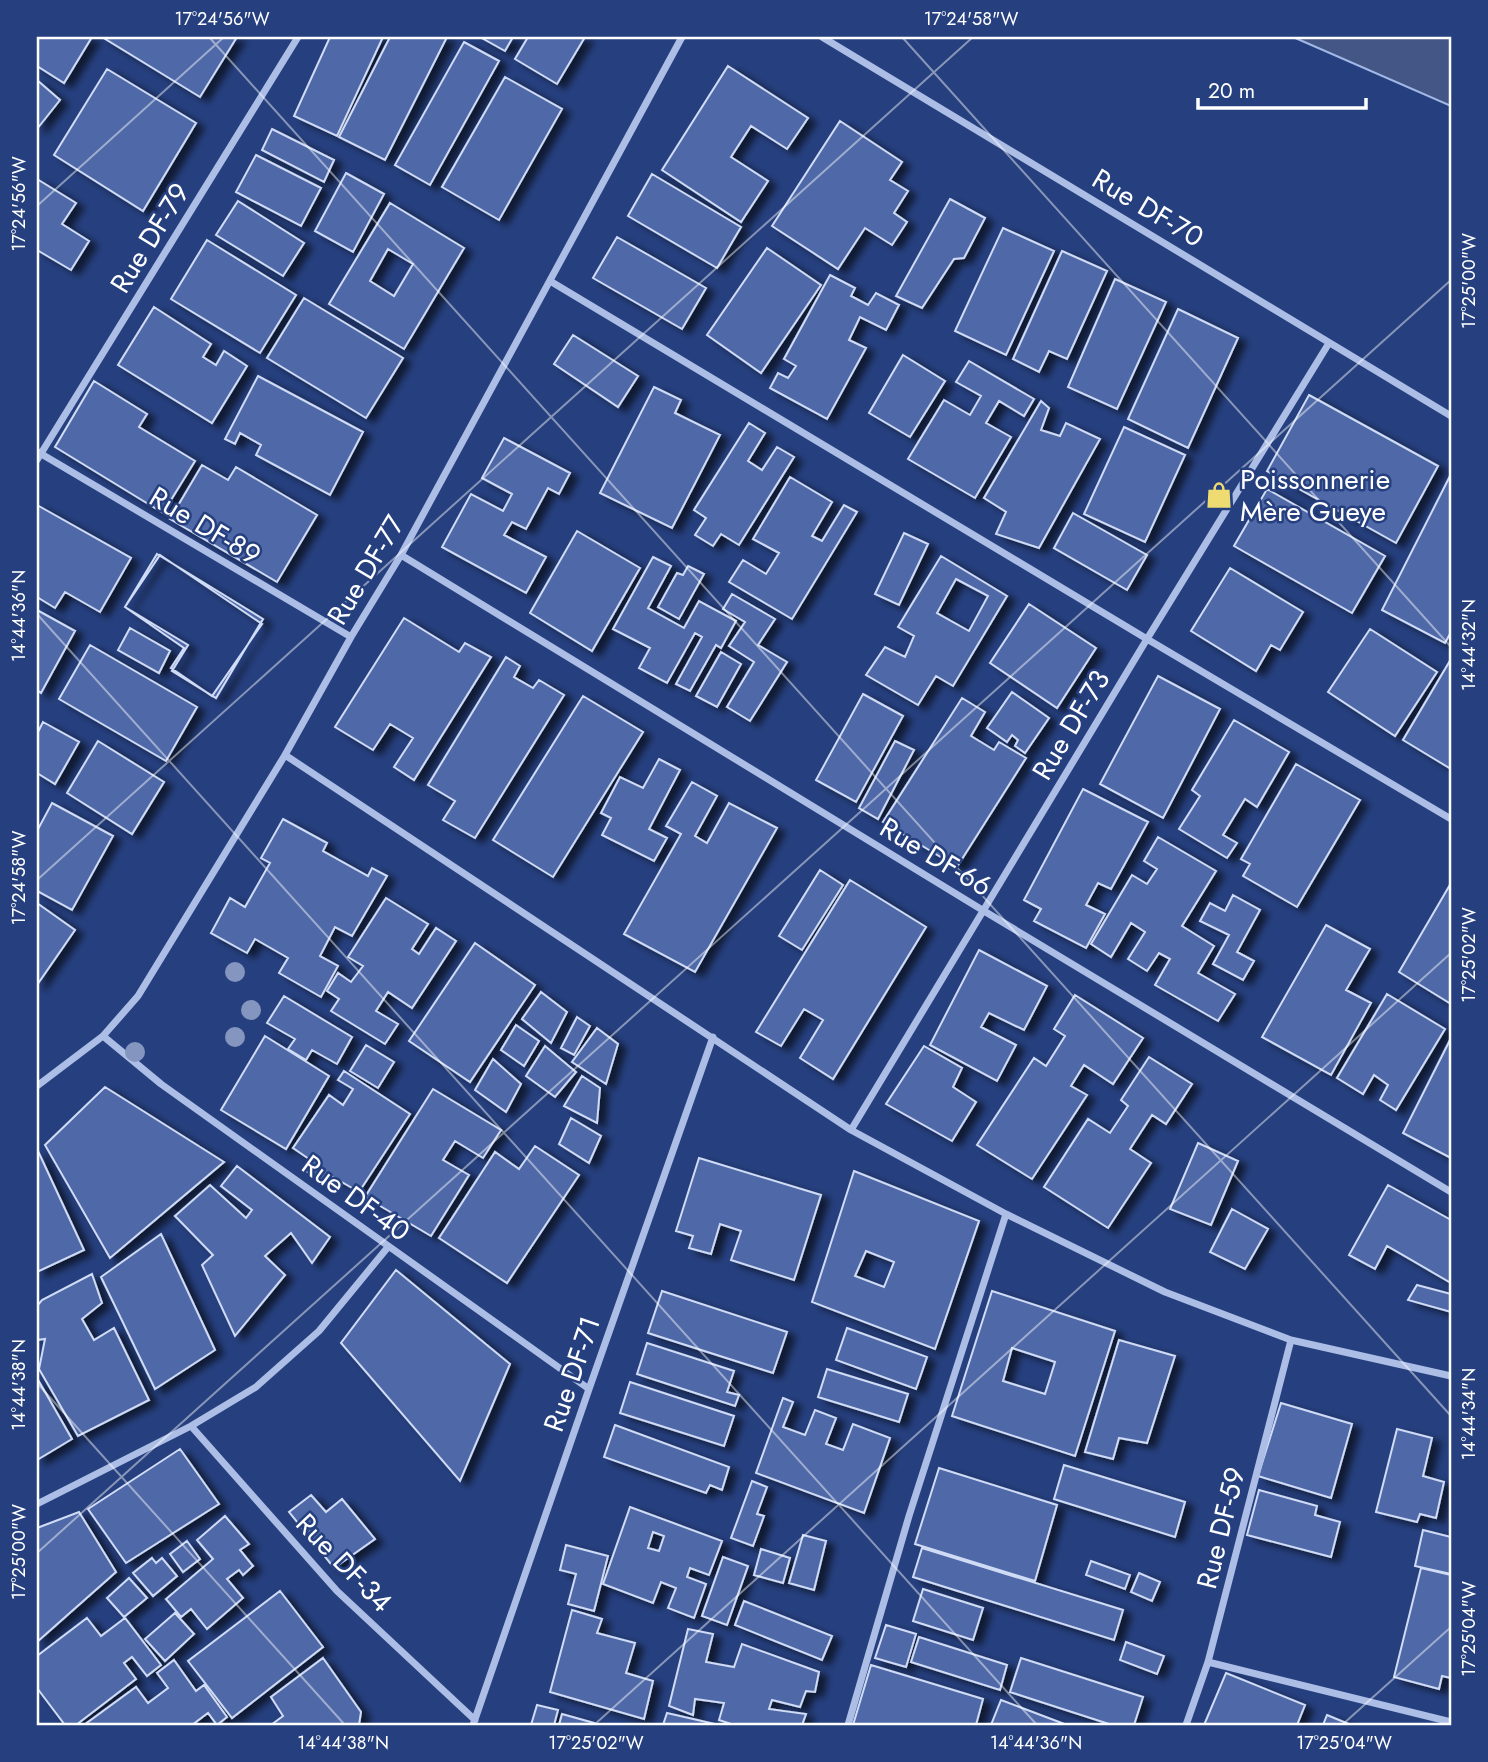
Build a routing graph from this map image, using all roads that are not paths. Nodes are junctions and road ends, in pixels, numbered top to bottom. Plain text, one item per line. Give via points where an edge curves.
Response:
1 (298, 37) edge
2 (682, 37) edge
3 (822, 37) edge
4 (550, 281) junction
5 (1329, 342) junction
6 (1451, 416) edge
7 (38, 455) edge
8 (401, 555) junction
9 (351, 637) junction
10 (1147, 639) junction
11 (285, 755) junction
12 (1451, 819) edge
13 (984, 911) junction
14 (103, 1036) junction
15 (713, 1037) junction
16 (37, 1086) edge
17 (851, 1130) junction
18 (1451, 1192) edge
19 (1006, 1214) junction
20 (388, 1247) junction
21 (1291, 1340) junction
22 (1451, 1376) edge
23 (589, 1389) junction
24 (191, 1426) junction
25 (37, 1504) edge
26 (1208, 1662) junction
27 (1451, 1721) edge
28 (474, 1723) edge
29 (848, 1725) edge
30 (1186, 1725) edge

1 - 7 street, Rue DF-79
2 - 4 street, Rue DF-77
3 - 5 street, Rue DF-70
4 - 8 street, Rue DF-77
4 - 10 street
5 - 6 street, Rue DF-70
5 - 10 street, Rue DF-73
7 - 9 street, Rue DF-89
8 - 9 street, Rue DF-77
8 - 13 street, Rue DF-66
9 - 11 street, Rue DF-77
10 - 12 street
10 - 13 street, Rue DF-73
11 - 14 street, Rue DF-77 via 138,996
11 - 15 street
13 - 17 street, Rue DF-73
13 - 18 street, Rue DF-66
14 - 16 street, Rue DF-77
14 - 20 street, Rue DF-40 via 160,1084
15 - 17 street
15 - 23 street, Rue DF-71
17 - 19 street
19 - 21 street via 1165,1292
19 - 29 street
20 - 23 street, Rue DF-40
20 - 24 street via 319,1331 256,1387
21 - 22 street
21 - 26 street, Rue DF-59
23 - 28 street, Rue DF-71
24 - 25 street
24 - 28 street, Rue DF-34 via 337,1591
26 - 27 street
26 - 30 street, Rue DF-59

